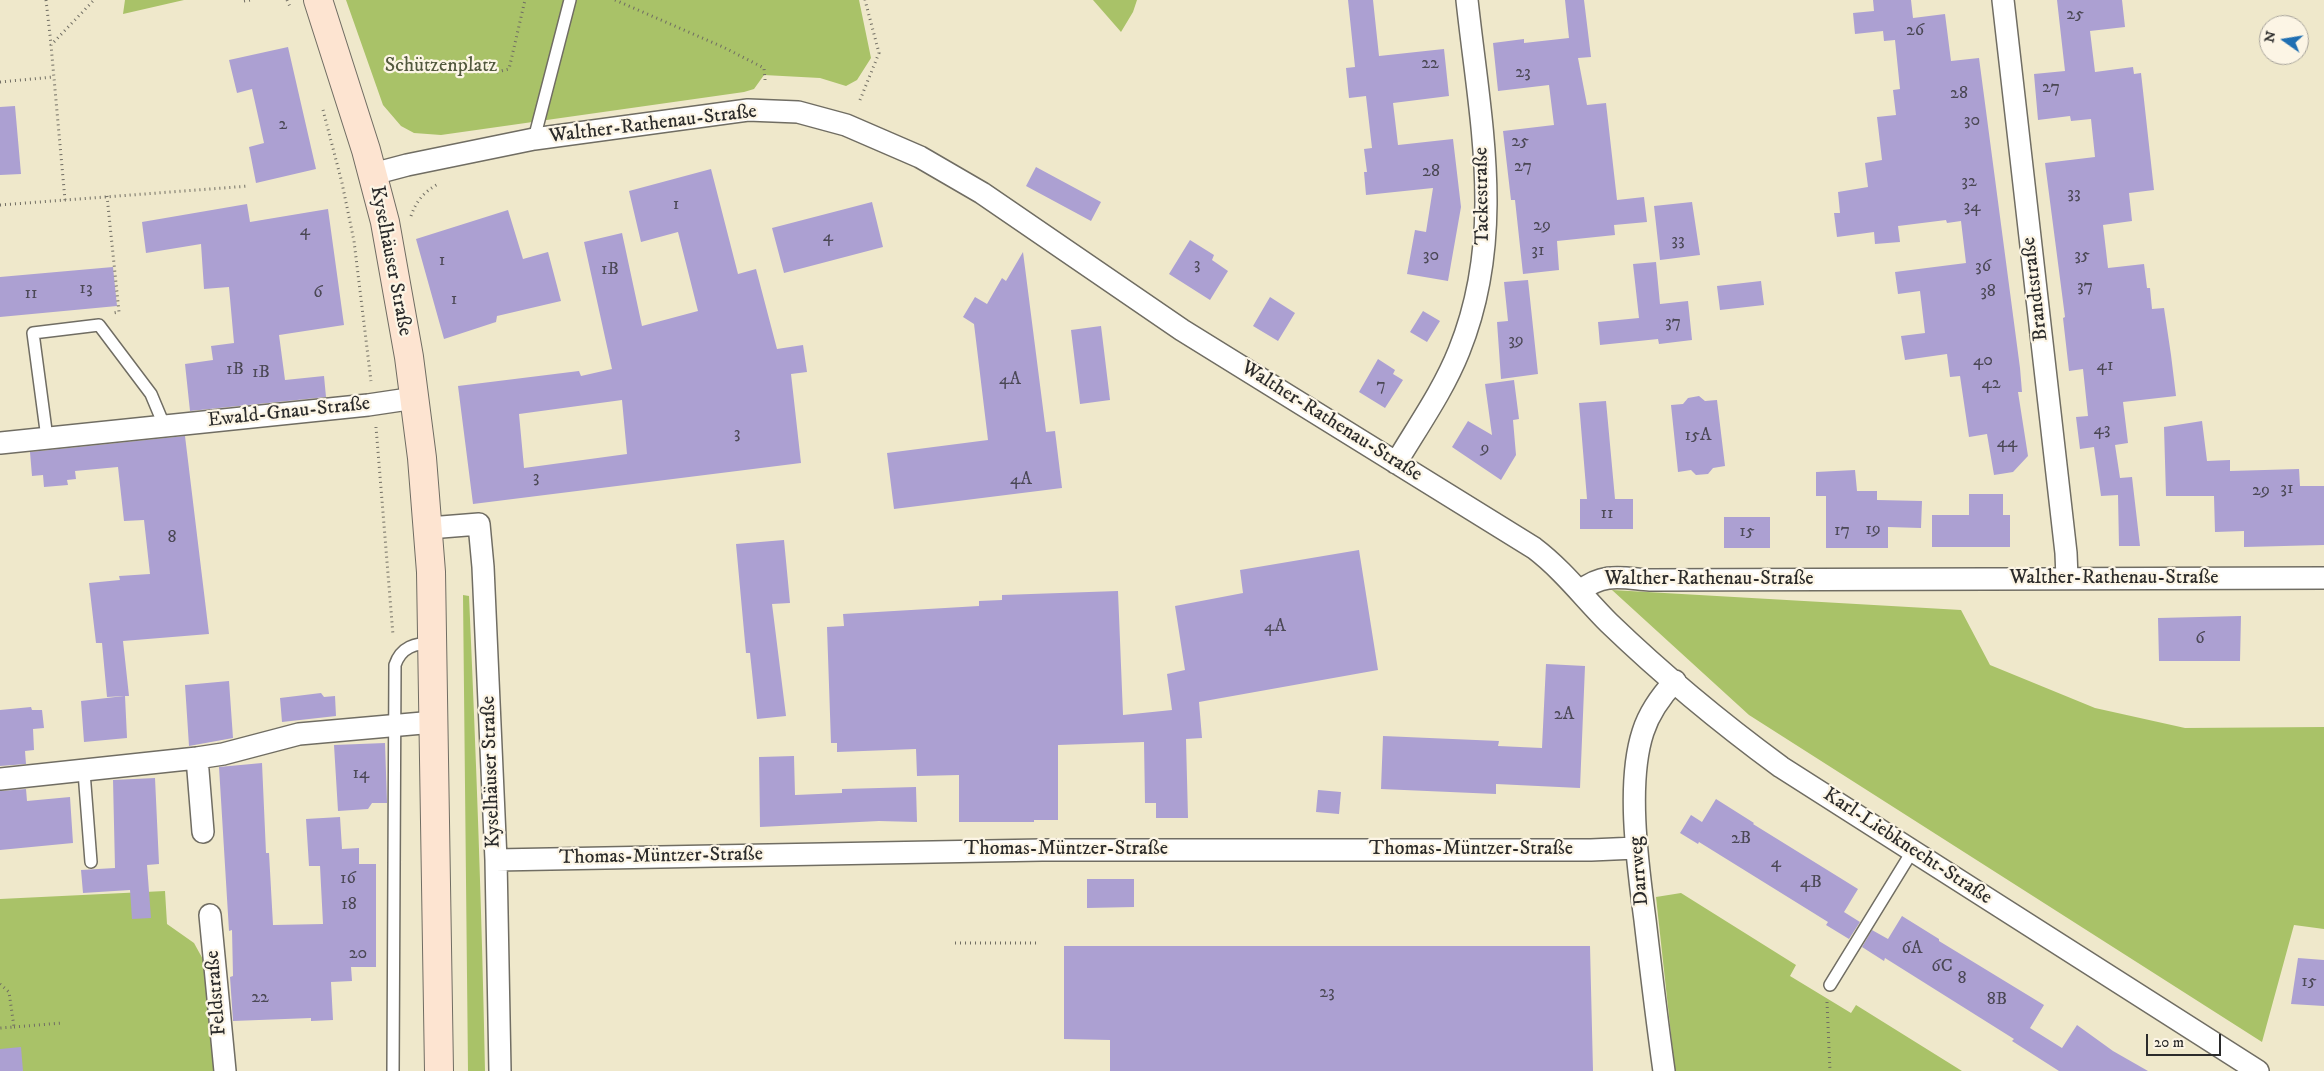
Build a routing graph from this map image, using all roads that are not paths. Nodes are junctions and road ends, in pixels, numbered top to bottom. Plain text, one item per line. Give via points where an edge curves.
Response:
1 (318, 0) edge
2 (570, 0) edge
3 (1467, 0) edge
4 (2003, 0) edge
5 (534, 139) junction
6 (373, 174) junction
7 (415, 398) junction
8 (164, 425) junction
9 (48, 438) junction
10 (0, 443) edge
11 (1396, 463) junction
12 (429, 528) junction
13 (2067, 578) junction
14 (2324, 578) edge
15 (1580, 591) junction
16 (433, 643) junction
17 (1675, 681) junction
18 (434, 722) junction
19 (396, 724) junction
20 (197, 758) junction
21 (84, 772) junction
22 (0, 779) edge
23 (203, 832) dead end
24 (1636, 848) junction
25 (1914, 850) junction
26 (496, 860) junction
27 (91, 862) dead end
28 (210, 915) dead end
29 (1830, 985) road end
30 (225, 1071) edge
31 (393, 1071) edge
32 (439, 1071) edge
33 (500, 1071) edge
34 (1664, 1071) edge
35 (2258, 1071) edge

1 - 6 main road, Kyselhäuser Straße
2 - 5 lane
3 - 11 street, Tackestraße via 1487,181 1488,213 1482,273 1468,328 1455,360
4 - 13 street, Brandtstraße
5 - 6 street, Walther-Rathenau-Straße
5 - 11 street, Walther-Rathenau-Straße via 748,110 798,112 846,125 920,157 982,193 1182,330
6 - 7 main road, Kyselhäuser Straße via 387,234
7 - 8 street, Ewald-Gnau-Straße
7 - 12 main road, Kyselhäuser Straße
8 - 9 street, Ewald-Gnau-Straße
8 - 9 lane via 151,394 99,325 33,333
9 - 10 street, Ewald-Gnau-Straße
11 - 15 street, Walther-Rathenau-Straße via 1534,548
12 - 16 main road, Kyselhäuser Straße
12 - 26 street, Kyselhäuser Straße via 479,524
13 - 14 street, Walther-Rathenau-Straße
13 - 15 street, Walther-Rathenau-Straße via 1650,580 1606,577
15 - 17 street, Karl-Liebknecht-Straße via 1609,623
16 - 18 main road, Kyselhäuser Straße
16 - 19 lane via 409,646 398,656 395,665
17 - 24 street, Darrweg via 1647,720 1641,740 1636,778
17 - 25 street, Karl-Liebknecht-Straße via 1728,728 1781,767
18 - 19 street
18 - 32 main road, Kyselhäuser Straße
19 - 20 street via 299,734
19 - 31 lane
20 - 21 street
20 - 23 street
21 - 22 street
21 - 27 lane
24 - 26 street, Thomas-Müntzer-Straße via 1042,850
24 - 34 street, Darrweg
25 - 29 lane
25 - 35 street, Karl-Liebknecht-Straße
26 - 33 street, Kyselhäuser Straße
28 - 30 street, Feldstraße

